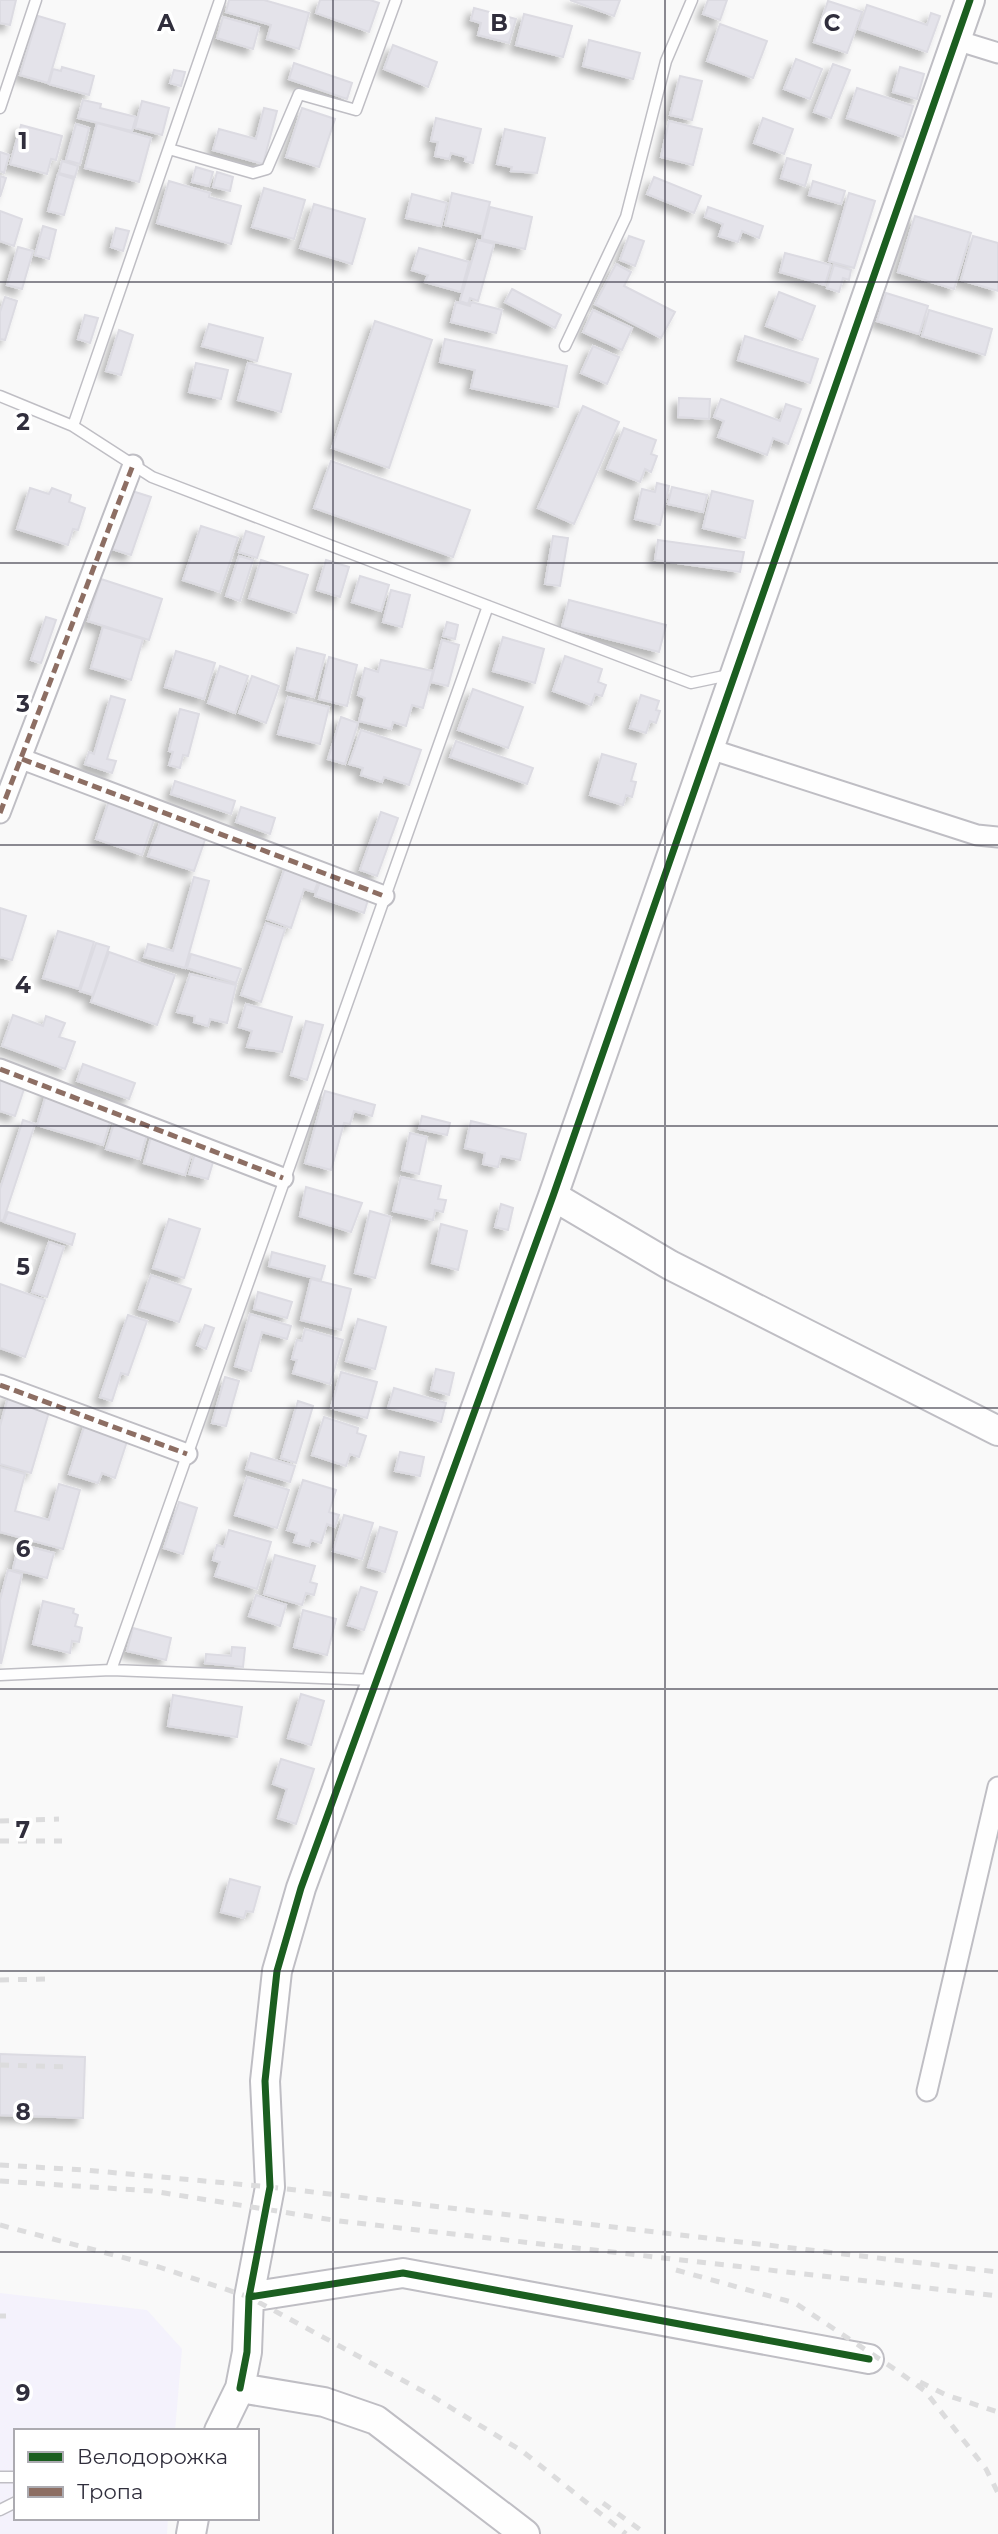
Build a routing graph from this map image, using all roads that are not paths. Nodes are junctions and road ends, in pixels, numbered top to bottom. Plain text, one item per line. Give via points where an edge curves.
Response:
1 (36, 0) edge
2 (220, 0) edge
3 (396, 0) edge
4 (692, 0) edge
5 (970, 0) edge
6 (956, 40) junction
7 (998, 53) edge
8 (0, 108) edge
9 (169, 149) junction
10 (565, 346) dead end
11 (0, 396) edge
12 (73, 426) junction
13 (133, 465) junction
14 (488, 606) junction
15 (733, 674) junction
16 (708, 748) junction
17 (22, 759) junction
18 (0, 813) edge
19 (998, 837) edge
20 (384, 896) junction
21 (0, 1069) edge
22 (283, 1178) junction
23 (553, 1196) junction
24 (0, 1385) edge
25 (998, 1431) edge
26 (187, 1454) junction
27 (111, 1670) junction
28 (0, 1675) edge
29 (376, 1680) junction
30 (998, 1787) edge
31 (927, 2091) dead end
32 (249, 2297) junction
33 (869, 2359) dead end
34 (240, 2388) junction
35 (220, 2429) edge
36 (525, 2534) edge

1 - 8 lane
2 - 9 lane
3 - 9 lane via 356,110 299,94 267,169 253,173
4 - 10 lane via 666,61 626,217
5 - 6 street
6 - 7 street
6 - 15 street
9 - 12 lane
11 - 12 lane
12 - 13 lane
13 - 14 lane via 152,477
13 - 17 street
14 - 15 lane via 691,683
14 - 20 lane
15 - 16 street
16 - 19 street via 977,835
16 - 23 street
17 - 18 street
17 - 20 street
20 - 22 lane
21 - 22 street
22 - 26 lane
23 - 25 street via 670,1265
23 - 29 street
24 - 26 street
26 - 27 lane
27 - 28 lane
27 - 29 lane
29 - 32 street via 277,1971 265,2081 270,2187
30 - 31 street
32 - 33 street via 403,2273
32 - 34 street
34 - 35 street
34 - 36 street via 324,2402 376,2420

